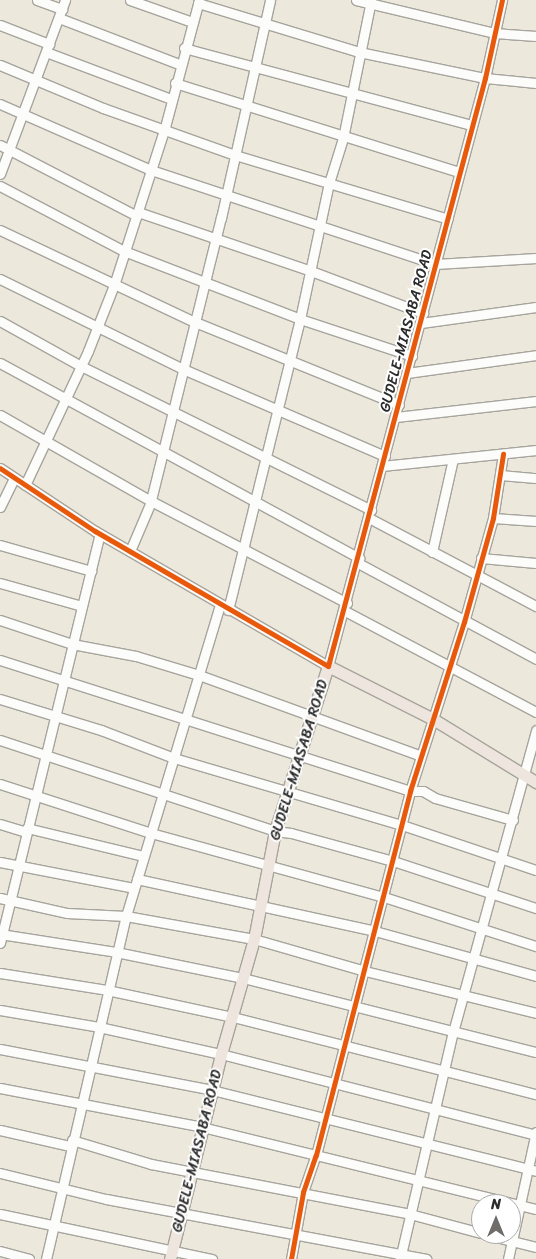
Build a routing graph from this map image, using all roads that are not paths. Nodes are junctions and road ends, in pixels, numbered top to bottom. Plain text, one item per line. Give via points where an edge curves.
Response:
1 (36, 0) edge
2 (130, 0) edge
3 (270, 0) edge
4 (356, 0) edge
5 (502, 0) edge
6 (371, 1) edge
7 (199, 2) edge
8 (63, 4) edge
9 (59, 18) junction
10 (192, 22) junction
11 (264, 23) junction
12 (0, 25) edge
13 (494, 33) junction
14 (536, 36) edge
15 (47, 48) junction
16 (184, 48) junction
17 (359, 52) junction
18 (179, 64) junction
19 (0, 65) edge
20 (253, 68) junction
21 (485, 78) junction
22 (36, 79) junction
23 (175, 83) junction
24 (536, 83) edge
25 (352, 95) junction
26 (171, 99) junction
27 (0, 104) edge
28 (246, 107) junction
29 (23, 114) junction
30 (471, 125) junction
31 (165, 127) junction
32 (343, 138) junction
33 (0, 145) edge
34 (9, 150) junction
35 (235, 155) junction
36 (151, 170) junction
37 (459, 172) junction
38 (0, 174) edge
39 (329, 183) junction
40 (0, 186) edge
41 (226, 196) junction
42 (137, 214) junction
43 (448, 219) junction
44 (319, 225) junction
45 (0, 230) edge
46 (216, 239) junction
47 (124, 251) junction
48 (536, 258) edge
49 (436, 264) junction
50 (311, 271) junction
51 (0, 280) edge
52 (205, 283) junction
53 (114, 285) junction
54 (536, 307) edge
55 (423, 313) junction
56 (300, 319) junction
57 (0, 321) edge
58 (195, 322) junction
59 (421, 322) junction
60 (97, 325) junction
61 (536, 355) edge
62 (412, 356) junction
63 (288, 362) junction
64 (0, 364) edge
65 (81, 366) junction
66 (183, 369) junction
67 (407, 373) junction
68 (66, 399) junction
69 (536, 401) edge
70 (399, 405) junction
71 (276, 411) junction
72 (172, 412) junction
73 (0, 415) edge
74 (396, 417) junction
75 (45, 442) junction
76 (536, 450) edge
77 (162, 453) junction
78 (502, 454) junction
79 (266, 456) junction
80 (385, 456) junction
81 (453, 459) junction
82 (382, 466) junction
83 (0, 468) edge
84 (500, 475) junction
85 (14, 478) junction
86 (536, 478) edge
87 (25, 484) junction
88 (151, 501) junction
89 (254, 503) junction
90 (0, 506) edge
91 (370, 514) junction
92 (493, 518) junction
93 (536, 521) edge
94 (100, 534) junction
95 (0, 545) edge
96 (243, 549) junction
97 (130, 551) junction
98 (432, 552) junction
99 (481, 558) junction
100 (358, 560) junction
101 (536, 563) edge
102 (92, 571) junction
103 (476, 576) junction
104 (0, 583) edge
105 (82, 606) junction
106 (536, 606) edge
107 (224, 607) junction
108 (346, 607) junction
109 (0, 620) edge
110 (464, 622) junction
111 (72, 644) junction
112 (536, 659) edge
113 (0, 660) edge
114 (328, 666) junction
115 (450, 668) junction
116 (199, 675) junction
117 (63, 683) junction
118 (0, 699) edge
119 (536, 712) edge
120 (55, 716) junction
121 (312, 717) junction
122 (434, 718) junction
123 (185, 719) junction
124 (536, 730) edge
125 (0, 740) edge
126 (46, 755) junction
127 (421, 756) junction
128 (300, 757) junction
129 (174, 758) junction
130 (524, 775) junction
131 (536, 782) edge
132 (0, 784) edge
133 (410, 792) junction
134 (163, 793) junction
135 (288, 794) junction
136 (37, 796) junction
137 (513, 820) junction
138 (0, 824) edge
139 (402, 825) junction
140 (27, 830) junction
141 (275, 832) junction
142 (151, 833) junction
143 (143, 856) junction
144 (501, 858) junction
145 (0, 862) edge
146 (393, 862) junction
147 (268, 866) junction
148 (17, 867) junction
149 (536, 870) edge
150 (135, 884) junction
151 (490, 893) junction
152 (384, 897) junction
153 (0, 898) edge
154 (12, 901) junction
155 (258, 906) junction
156 (536, 908) edge
157 (126, 916) junction
158 (375, 931) junction
159 (480, 931) junction
160 (1, 937) edge
161 (254, 939) junction
162 (536, 946) edge
163 (116, 952) junction
164 (474, 959) junction
165 (365, 971) junction
166 (0, 973) edge
167 (536, 976) edge
168 (243, 978) junction
169 (107, 990) junction
170 (463, 993) junction
171 (355, 1008) junction
172 (0, 1010) edge
173 (536, 1013) edge
174 (233, 1017) junction
175 (99, 1027) junction
176 (453, 1032) junction
177 (345, 1045) junction
178 (0, 1049) edge
179 (536, 1052) edge
180 (221, 1054) junction
181 (90, 1066) junction
182 (443, 1072) junction
183 (336, 1081) junction
184 (0, 1088) edge
185 (212, 1090) junction
186 (536, 1094) edge
187 (80, 1104) junction
188 (435, 1108) junction
189 (326, 1120) junction
190 (202, 1127) junction
191 (0, 1130) edge
192 (536, 1134) edge
193 (71, 1143) junction
194 (426, 1144) junction
195 (316, 1154) junction
196 (532, 1170) edge
197 (191, 1172) junction
198 (0, 1173) edge
199 (418, 1180) junction
200 (61, 1187) junction
201 (303, 1192) junction
202 (475, 1194) edge
203 (521, 1200) edge
204 (521, 1205) edge
205 (536, 1209) edge
206 (182, 1213) junction
207 (0, 1214) edge
208 (410, 1214) junction
209 (52, 1226) junction
210 (471, 1231) edge
211 (295, 1234) junction
212 (521, 1243) edge
213 (510, 1244) edge
214 (536, 1247) edge
215 (0, 1251) edge
216 (171, 1254) edge
217 (401, 1256) edge
218 (28, 1259) edge
219 (46, 1259) edge
220 (212, 1259) edge
221 (291, 1259) edge
222 (426, 1259) edge
223 (508, 1259) edge

1 - 8 street
2 - 10 street
3 - 11 street
4 - 6 street
5 - 13 street, GUDELE-MIASABA ROAD
6 - 13 street
6 - 17 street
7 - 10 street
7 - 11 street
8 - 9 street
9 - 15 street
9 - 18 street
10 - 16 street
11 - 17 street
11 - 20 street
12 - 15 street
13 - 14 street
13 - 21 street, GUDELE-MIASABA ROAD
15 - 22 street
15 - 26 street
16 - 18 street
16 - 20 street
17 - 21 street
17 - 25 street
18 - 23 street
19 - 22 street
20 - 25 street
20 - 28 street
21 - 24 street
21 - 30 street, GUDELE-MIASABA ROAD
22 - 29 street
22 - 31 street via 103,108
23 - 26 street
23 - 28 street
25 - 30 street
25 - 32 street
26 - 31 street
27 - 29 street
28 - 32 street
28 - 35 street
29 - 34 street
29 - 36 street
30 - 37 street, GUDELE-MIASABA ROAD
31 - 35 street
31 - 36 street
32 - 37 street
32 - 39 street
33 - 34 street
34 - 38 street
34 - 42 street
35 - 39 street
35 - 41 street
36 - 41 street
36 - 42 street
37 - 43 street, GUDELE-MIASABA ROAD
39 - 43 street
39 - 44 street
40 - 47 street
41 - 44 street
41 - 46 street
42 - 46 street
42 - 47 street
43 - 49 street, GUDELE-MIASABA ROAD
44 - 49 street
44 - 50 street
45 - 53 street
46 - 50 street
46 - 52 street
47 - 52 street
47 - 53 street
48 - 49 street
49 - 55 street, GUDELE-MIASABA ROAD
50 - 55 street
50 - 56 street
51 - 60 street
52 - 56 street
52 - 58 street
53 - 58 street
53 - 60 street
54 - 59 street
55 - 59 street, GUDELE-MIASABA ROAD
56 - 62 street
56 - 63 street
57 - 65 street
58 - 63 street
58 - 66 street
59 - 62 street, GUDELE-MIASABA ROAD
60 - 65 street
60 - 66 street
61 - 67 street
62 - 67 street, GUDELE-MIASABA ROAD
63 - 70 street
63 - 71 street
64 - 68 street
65 - 68 street
65 - 72 street
66 - 71 street
66 - 72 street
67 - 70 street, GUDELE-MIASABA ROAD
68 - 75 street
68 - 77 street
69 - 74 street
70 - 74 street, GUDELE-MIASABA ROAD
71 - 79 street
71 - 80 street
72 - 77 street
72 - 79 street
73 - 75 street
74 - 80 street, GUDELE-MIASABA ROAD
75 - 87 street
75 - 88 street
76 - 78 street
77 - 88 street
77 - 89 street
78 - 81 street
78 - 84 street
79 - 89 street
79 - 91 street
80 - 82 street, GUDELE-MIASABA ROAD
81 - 82 street
81 - 98 street
82 - 91 street, GUDELE-MIASABA ROAD
83 - 85 street
84 - 86 street
84 - 92 street
85 - 87 street
85 - 90 street
87 - 94 street
88 - 96 street
88 - 97 street
89 - 96 street
89 - 100 street
91 - 98 street
91 - 100 street, GUDELE-MIASABA ROAD
92 - 93 street
92 - 99 street
94 - 97 street
94 - 102 street
95 - 102 street
96 - 107 street
96 - 108 street
97 - 107 street
98 - 103 street
99 - 101 street
99 - 103 street
100 - 108 street, GUDELE-MIASABA ROAD
100 - 110 street
102 - 105 street
103 - 106 street
103 - 110 street
104 - 105 street
105 - 111 street
107 - 114 street
107 - 116 street
108 - 114 street, GUDELE-MIASABA ROAD
108 - 115 street
109 - 111 street
110 - 112 street
110 - 115 street
111 - 116 street via 136,656
111 - 117 street
113 - 117 street
114 - 121 main road, GUDELE-MIASABA ROAD
114 - 122 main road
115 - 119 street
115 - 122 street
116 - 121 street
116 - 123 street
117 - 120 street
117 - 123 street
118 - 120 street
120 - 126 street
120 - 129 street
121 - 127 street
121 - 128 main road, GUDELE-MIASABA ROAD
122 - 127 street
122 - 130 main road
123 - 128 street
123 - 129 street
124 - 130 street
125 - 126 street
126 - 134 street
126 - 136 street
127 - 133 street
128 - 133 street
128 - 135 main road, GUDELE-MIASABA ROAD
129 - 134 street
129 - 135 street
130 - 131 main road
130 - 137 street
132 - 136 street
133 - 137 street via 423,791 435,798
133 - 139 street
134 - 141 street
134 - 142 street
135 - 139 street
135 - 141 main road, GUDELE-MIASABA ROAD
136 - 140 street
136 - 142 street
137 - 144 street
138 - 140 street
139 - 144 street
139 - 146 street
140 - 143 street
140 - 148 street
141 - 146 street via 291,833
141 - 147 main road, GUDELE-MIASABA ROAD
142 - 143 street
142 - 147 street
143 - 150 street
144 - 149 street
144 - 151 street
145 - 148 street
146 - 151 street
146 - 152 street
147 - 152 street
147 - 155 main road, GUDELE-MIASABA ROAD
148 - 150 street
148 - 154 street
150 - 155 street
150 - 157 street
151 - 156 street
151 - 159 street
152 - 158 street
152 - 159 street
153 - 154 street
154 - 157 street via 67,913
154 - 160 street
155 - 158 street
155 - 161 main road, GUDELE-MIASABA ROAD
157 - 161 street
157 - 163 street
158 - 164 street
158 - 165 street
159 - 162 street
159 - 164 street
160 - 163 street
161 - 165 street
161 - 168 main road, GUDELE-MIASABA ROAD
163 - 168 street
163 - 169 street
164 - 167 street
164 - 170 street
165 - 170 street
165 - 171 street
166 - 169 street
168 - 171 street
168 - 174 main road, GUDELE-MIASABA ROAD
169 - 174 street
169 - 175 street
170 - 173 street
170 - 176 street
171 - 176 street
171 - 177 street
172 - 175 street
174 - 177 street
174 - 180 main road, GUDELE-MIASABA ROAD
175 - 180 street
175 - 181 street
176 - 179 street
176 - 182 street
177 - 182 street
177 - 183 street
178 - 181 street
180 - 183 street
180 - 185 main road, GUDELE-MIASABA ROAD
181 - 185 street
181 - 187 street
182 - 186 street
182 - 188 street
183 - 188 street
183 - 189 street
184 - 187 street
185 - 189 street
185 - 190 main road, GUDELE-MIASABA ROAD
187 - 190 street
187 - 193 street
188 - 192 street
188 - 194 street
189 - 194 street
189 - 195 street
190 - 195 street
190 - 197 main road, GUDELE-MIASABA ROAD
191 - 193 street
192 - 196 street
193 - 197 street
193 - 200 street
194 - 196 street
194 - 199 street
195 - 199 street
195 - 201 street
196 - 203 street
197 - 201 street
197 - 206 main road, GUDELE-MIASABA ROAD
198 - 200 street
199 - 202 street
199 - 208 street
200 - 206 street
200 - 209 street
201 - 208 street
201 - 211 street
204 - 205 street
206 - 211 street
206 - 216 main road, GUDELE-MIASABA ROAD
207 - 209 street
208 - 210 street
208 - 217 street
209 - 216 street
209 - 219 street
211 - 217 street
211 - 221 street
212 - 214 street
213 - 223 street
215 - 218 street
216 - 220 street
217 - 222 street

